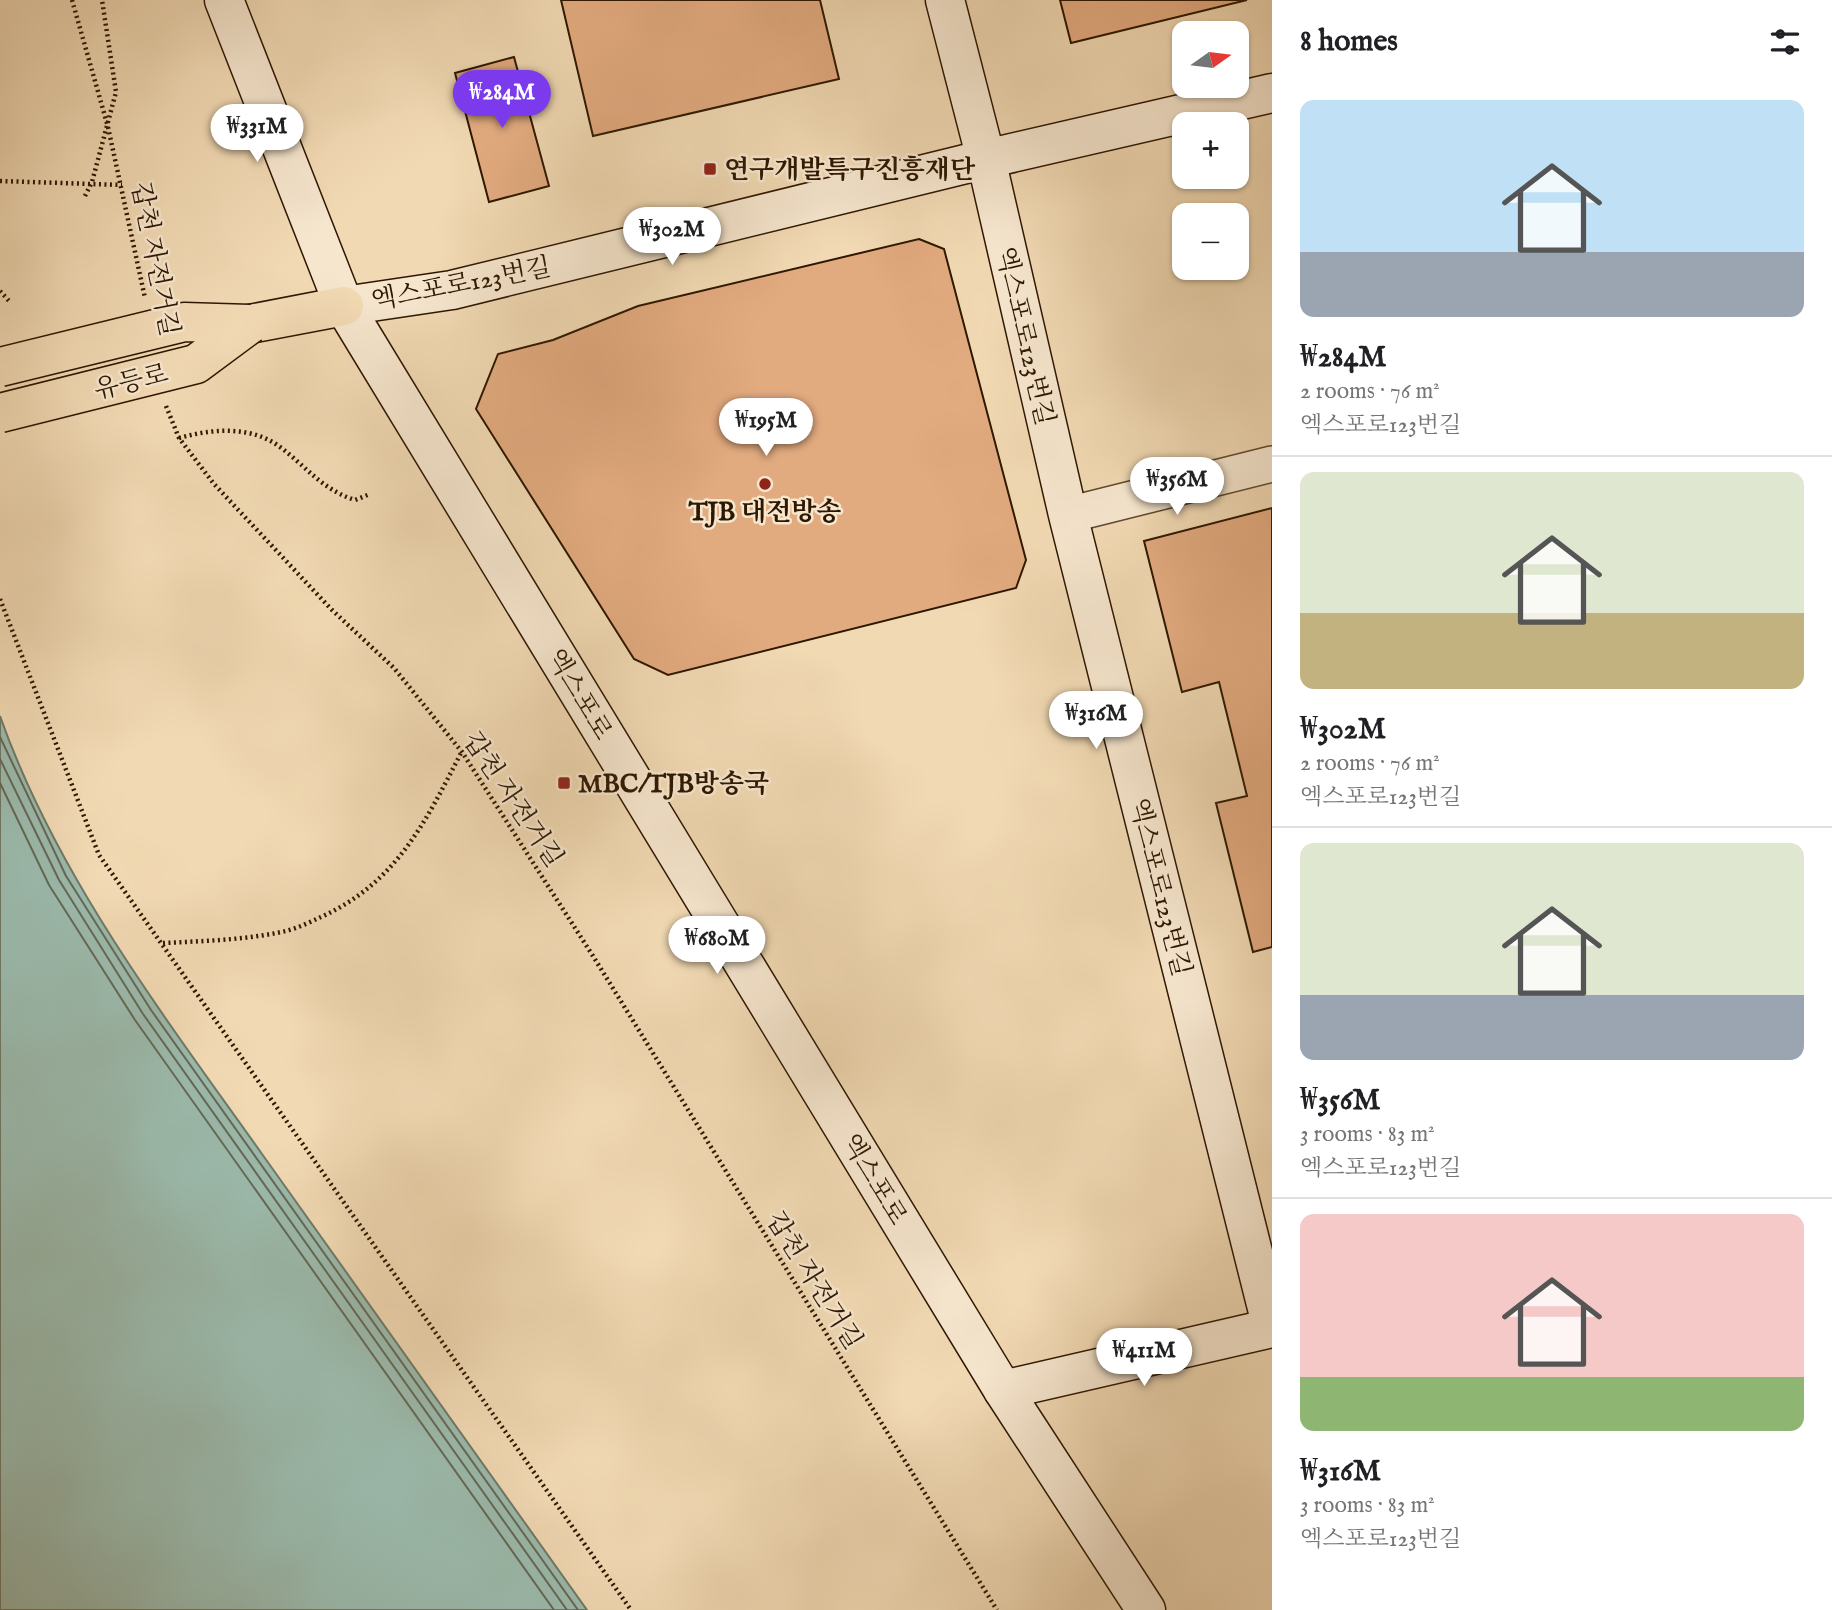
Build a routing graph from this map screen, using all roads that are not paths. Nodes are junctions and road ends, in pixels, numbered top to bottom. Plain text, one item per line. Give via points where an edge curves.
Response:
1 (224, 0) edge
2 (945, 0) edge
3 (1272, 93) edge
4 (986, 159) junction
5 (344, 306) junction
6 (250, 324) junction
7 (0, 367) edge
8 (0, 413) edge
9 (1272, 464) edge
10 (1068, 515) junction
11 (1272, 1328) edge
12 (1003, 1390) junction
13 (1146, 1610) edge

1 - 5 street, 엑스포로
2 - 4 street, 엑스포로123번길
3 - 4 street, 엑스포로123번길
4 - 5 street, 엑스포로123번길 via 452,290
4 - 10 street, 엑스포로123번길
5 - 6 main road, 유등로
5 - 12 street, 엑스포로
6 - 7 main road, 유등로, bridge via 184,322
6 - 8 main road, 유등로, bridge via 196,364
9 - 10 street
10 - 11 street, 엑스포로123번길
11 - 12 street
12 - 13 street, 엑스포로

